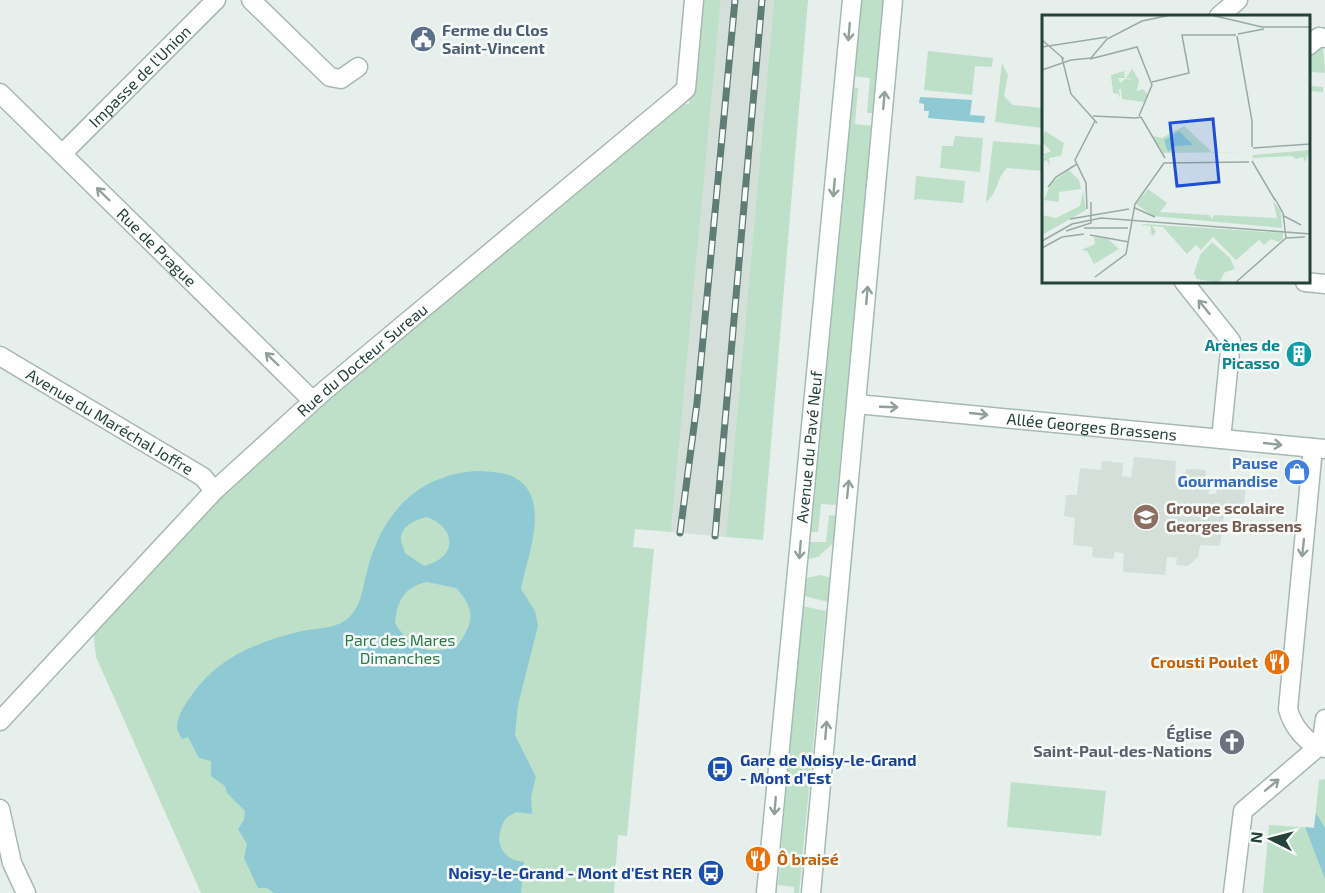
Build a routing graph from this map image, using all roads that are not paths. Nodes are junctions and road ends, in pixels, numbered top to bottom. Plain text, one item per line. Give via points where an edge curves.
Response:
1 (216, 0) edge
2 (251, 0) edge
3 (694, 0) edge
4 (852, 0) edge
5 (893, 0) edge
6 (1238, 0) edge
7 (1220, 15) edge
8 (1325, 38) edge
9 (1310, 44) edge
10 (358, 66) dead end
11 (0, 93) edge
12 (62, 154) junction
13 (1310, 282) edge
14 (1186, 284) edge
15 (1325, 284) edge
16 (0, 356) edge
17 (313, 401) junction
18 (857, 404) junction
19 (1221, 439) junction
20 (1319, 449) edge
21 (214, 491) junction
22 (1325, 719) edge
23 (0, 721) edge
24 (1322, 748) edge
25 (0, 810) edge
26 (26, 893) edge
27 (766, 893) edge
28 (811, 893) edge
29 (1233, 893) edge

1 - 12 street, Impasse de l'Union
2 - 10 street via 330,77 341,79
3 - 17 street, Rue du Docteur Sureau via 686,89
4 -> 27 street, Avenue du Pavé Neuf
18 -> 5 street
6 - 7 street
8 - 9 street via 1319,37
11 - 12 street, Rue de Prague
17 -> 12 street, Rue de Prague
13 - 15 street
19 -> 14 street via 1231,341
16 - 21 street, Avenue du Maréchal Joffre via 203,477
17 - 21 street, Rue du Docteur Sureau
18 -> 19 street, Allée Georges Brassens
28 -> 18 street
19 -> 20 street, Allée Georges Brassens
20 -> 24 street via 1288,708 1291,719 1309,741
21 - 23 street, Rue du Docteur Sureau
22 - 24 street
29 -> 24 street via 1243,811
25 - 26 street via 12,863

